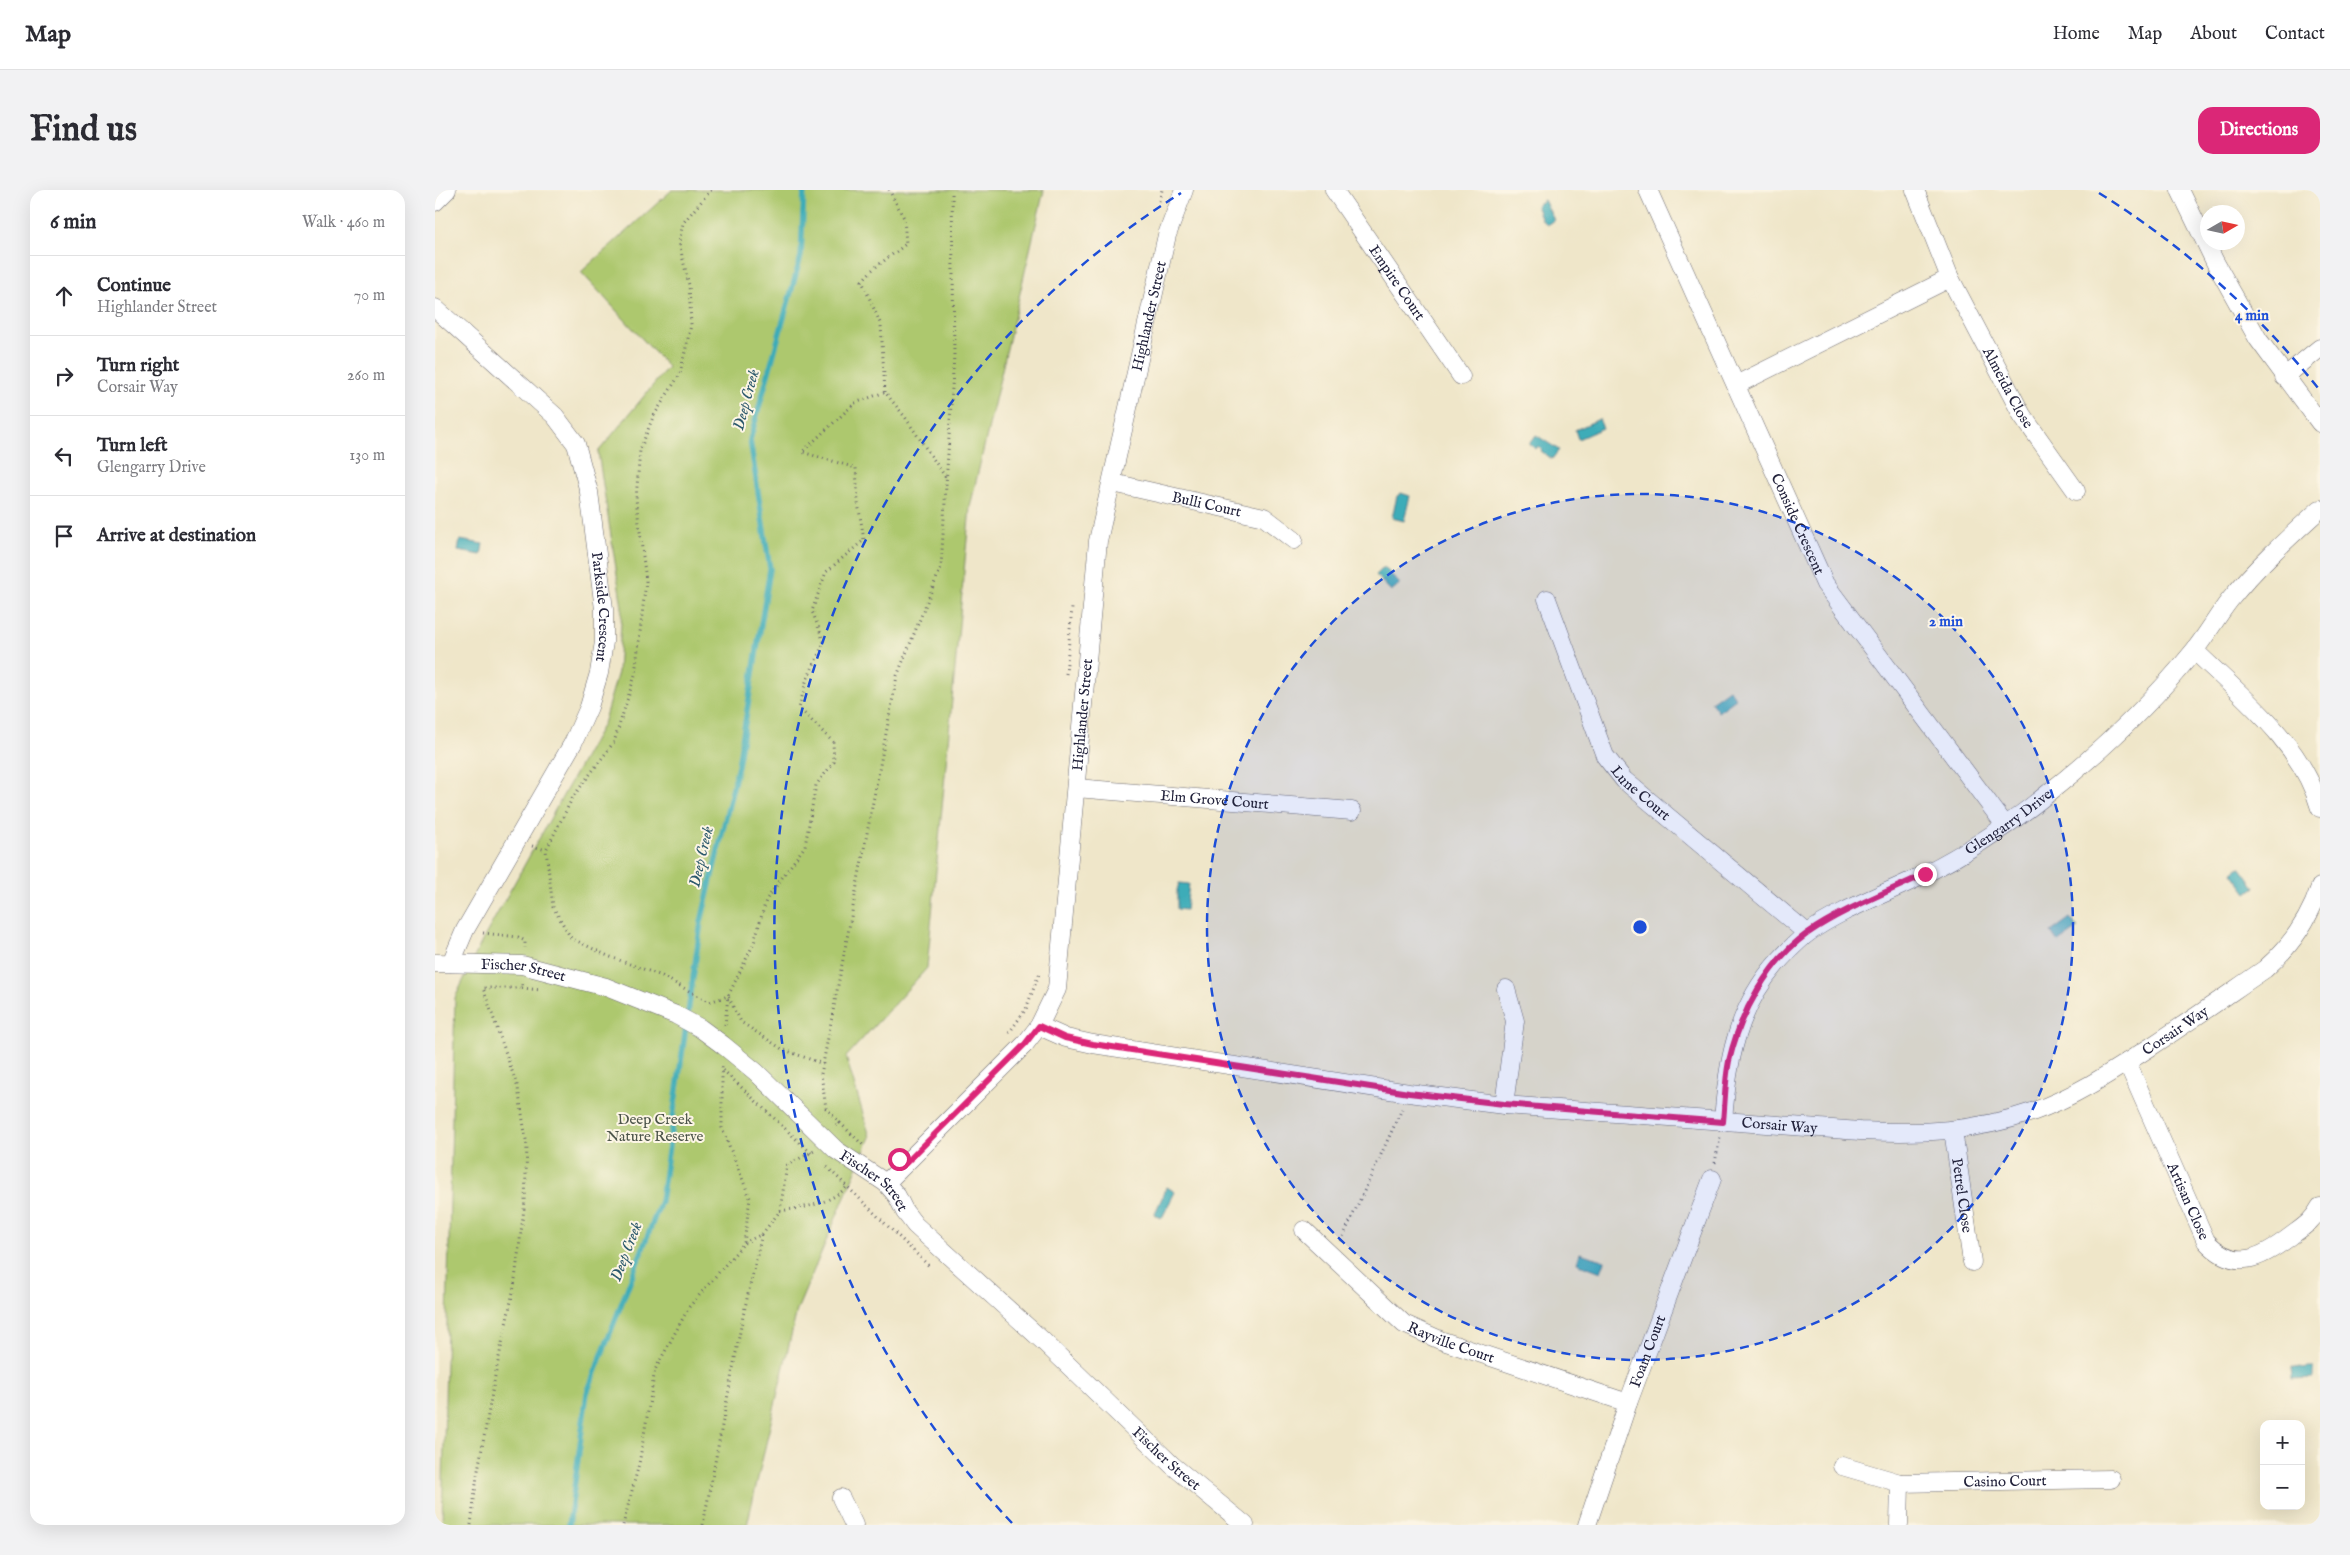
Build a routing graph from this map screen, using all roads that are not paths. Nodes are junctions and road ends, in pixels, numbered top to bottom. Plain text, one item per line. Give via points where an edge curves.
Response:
1 (447, 190) edge
2 (1184, 190) edge
3 (1334, 190) edge
4 (1648, 190) edge
5 (1915, 190) edge
6 (2180, 190) edge
7 (435, 202) edge
8 (1950, 278) junction
9 (435, 308) edge
10 (2320, 348) edge
11 (1461, 376) dead end
12 (2284, 377) junction
13 (1736, 385) junction
14 (2320, 424) edge
15 (1113, 483) junction
16 (2076, 491) dead end
17 (2320, 509) edge
18 (1294, 540) dead end
19 (1547, 599) dead end
20 (2195, 651) junction
21 (1076, 788) junction
22 (2320, 808) edge
23 (1352, 811) dead end
24 (2005, 825) junction
25 (2320, 887) edge
26 (1807, 933) junction
27 (443, 963) edge
28 (1505, 989) dead end
29 (1039, 1026) junction
30 (2127, 1062) junction
31 (1504, 1104) junction
32 (1723, 1122) junction
33 (1953, 1130) junction
34 (1712, 1179) road end
35 (886, 1183) junction
36 (2320, 1206) edge
37 (1304, 1230) dead end
38 (1972, 1262) dead end
39 (1628, 1403) junction
40 (1843, 1466) dead end
41 (2111, 1479) dead end
42 (1900, 1483) junction
43 (841, 1498) dead end
44 (1233, 1522) edge
45 (853, 1525) edge
46 (1587, 1525) edge
47 (1899, 1525) edge

1 - 7 street
2 - 15 street, Highlander Street via 1167,235
3 - 11 street, Empire Court
4 - 13 street, Conside Crescent
5 - 8 street, Almeida Close
6 - 12 street via 2215,262
8 - 13 street
8 - 16 street, Almeida Close via 2022,415
9 - 27 street, Parkside Crescent via 555,416 576,444 589,492 604,609 604,642 599,673 573,743
10 - 12 street
12 - 14 street
13 - 24 street, Conside Crescent via 1825,584
15 - 18 street, Bulli Court via 1264,517
15 - 21 street, Highlander Street via 1098,542
17 - 20 street, Glengarry Drive via 2250,576
19 - 26 street, Lune Court via 1605,756 1624,780
20 - 22 street via 2290,748 2314,789
20 - 24 street, Glengarry Drive via 2093,756
21 - 23 street, Elm Grove Court
21 - 29 street, Highlander Street via 1057,990
24 - 26 street, Glengarry Drive via 1925,874
25 - 30 street, Corsair Way via 2309,913 2283,953 2265,969
26 - 32 street, Glengarry Drive via 1774,966 1747,1010 1729,1062
27 - 35 street, Fischer Street via 522,965 606,986 676,1015 723,1045 756,1072 836,1150
28 - 31 street via 1515,1021
29 - 31 street, Corsair Way via 1065,1038 1093,1044 1409,1093
29 - 35 street, Highlander Street via 1025,1044
30 - 33 street, Corsair Way via 2097,1081 2033,1112
30 - 36 street, Artisan Close via 2207,1241 2217,1252 2229,1259 2243,1260 2270,1252 2315,1218
31 - 32 street, Corsair Way
32 - 33 street, Corsair Way via 1914,1133
33 - 38 street, Petrel Close
34 - 39 street, Foam Court
35 - 44 street, Fischer Street via 915,1225 1043,1341
37 - 39 street, Rayville Court via 1404,1324 1440,1340
39 - 46 street, Foam Court
40 - 42 street, Casino Court
41 - 42 street, Casino Court
42 - 47 street
43 - 45 street

